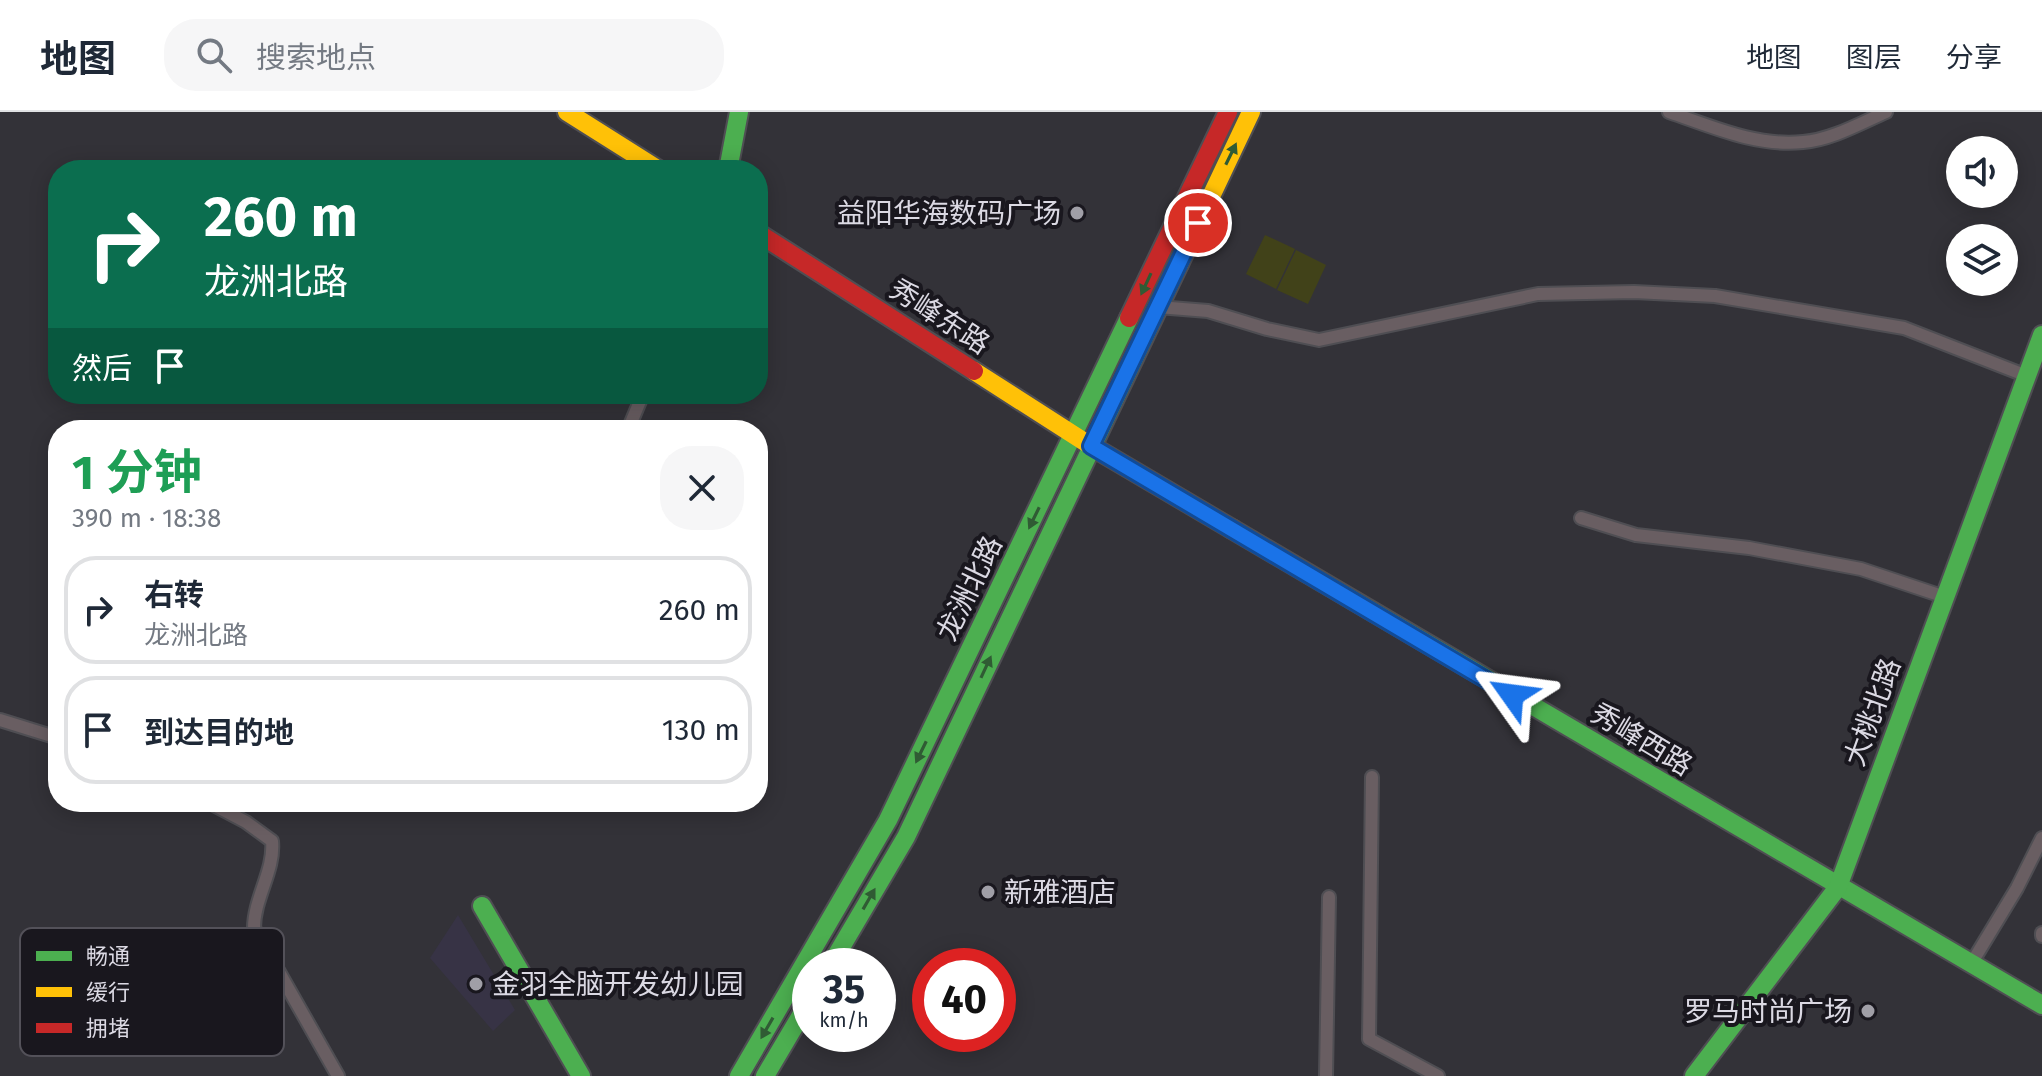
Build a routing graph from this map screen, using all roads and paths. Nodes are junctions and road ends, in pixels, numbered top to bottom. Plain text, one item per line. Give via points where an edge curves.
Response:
1 (567, 112) edge
2 (739, 112) edge
3 (1228, 112) edge
4 (1251, 112) edge
5 (1669, 112) edge
6 (1886, 112) edge
7 (643, 160) edge
8 (730, 160) edge
9 (768, 239) edge
10 (1158, 307) junction
11 (2042, 335) edge
12 (2027, 376) junction
13 (1074, 435) junction
14 (1091, 446) junction
15 (1581, 518) dead end
16 (1945, 597) junction
17 (0, 720) edge
18 (48, 735) edge
19 (1372, 777) dead end
20 (227, 812) edge
21 (2042, 838) edge
22 (1838, 887) junction
23 (1329, 897) dead end
24 (482, 906) dead end
25 (254, 928) edge
26 (841, 948) edge
27 (1971, 964) junction
28 (284, 981) edge
29 (2042, 1005) edge
30 (792, 1030) edge
31 (338, 1076) edge
32 (581, 1076) edge
33 (739, 1076) edge
34 (765, 1076) edge
35 (1326, 1076) edge
36 (1438, 1076) edge
37 (1694, 1076) edge

1 - 7 street
2 - 8 street
3 -> 13 street, 龙洲北路
10 -> 4 street, 龙洲北路
5 - 6 street via 1771,143 1806,142
9 - 13 street, 秀峰东路
10 - 12 street via 1208,311 1319,340 1538,294 1715,296 1904,328
10 - 14 street, 龙洲北路
11 - 12 street, 大桃北路
12 - 16 street, 大桃北路
13 - 14 street, 秀峰东路
13 -> 33 street, 龙洲北路 via 888,820
14 - 22 street, 秀峰西路
26 -> 14 street, 龙洲北路 via 906,837
15 - 16 street via 1636,535 1749,548 1861,569
16 - 22 street, 大桃北路
17 - 18 street
19 - 36 street via 1369,1039
20 - 25 street via 272,841
21 - 27 street
22 - 27 street, 秀峰西路
22 - 37 street, 大桃北路
23 - 35 street
24 - 32 street
27 - 29 street, 秀峰西路
28 - 31 street
30 - 34 street

